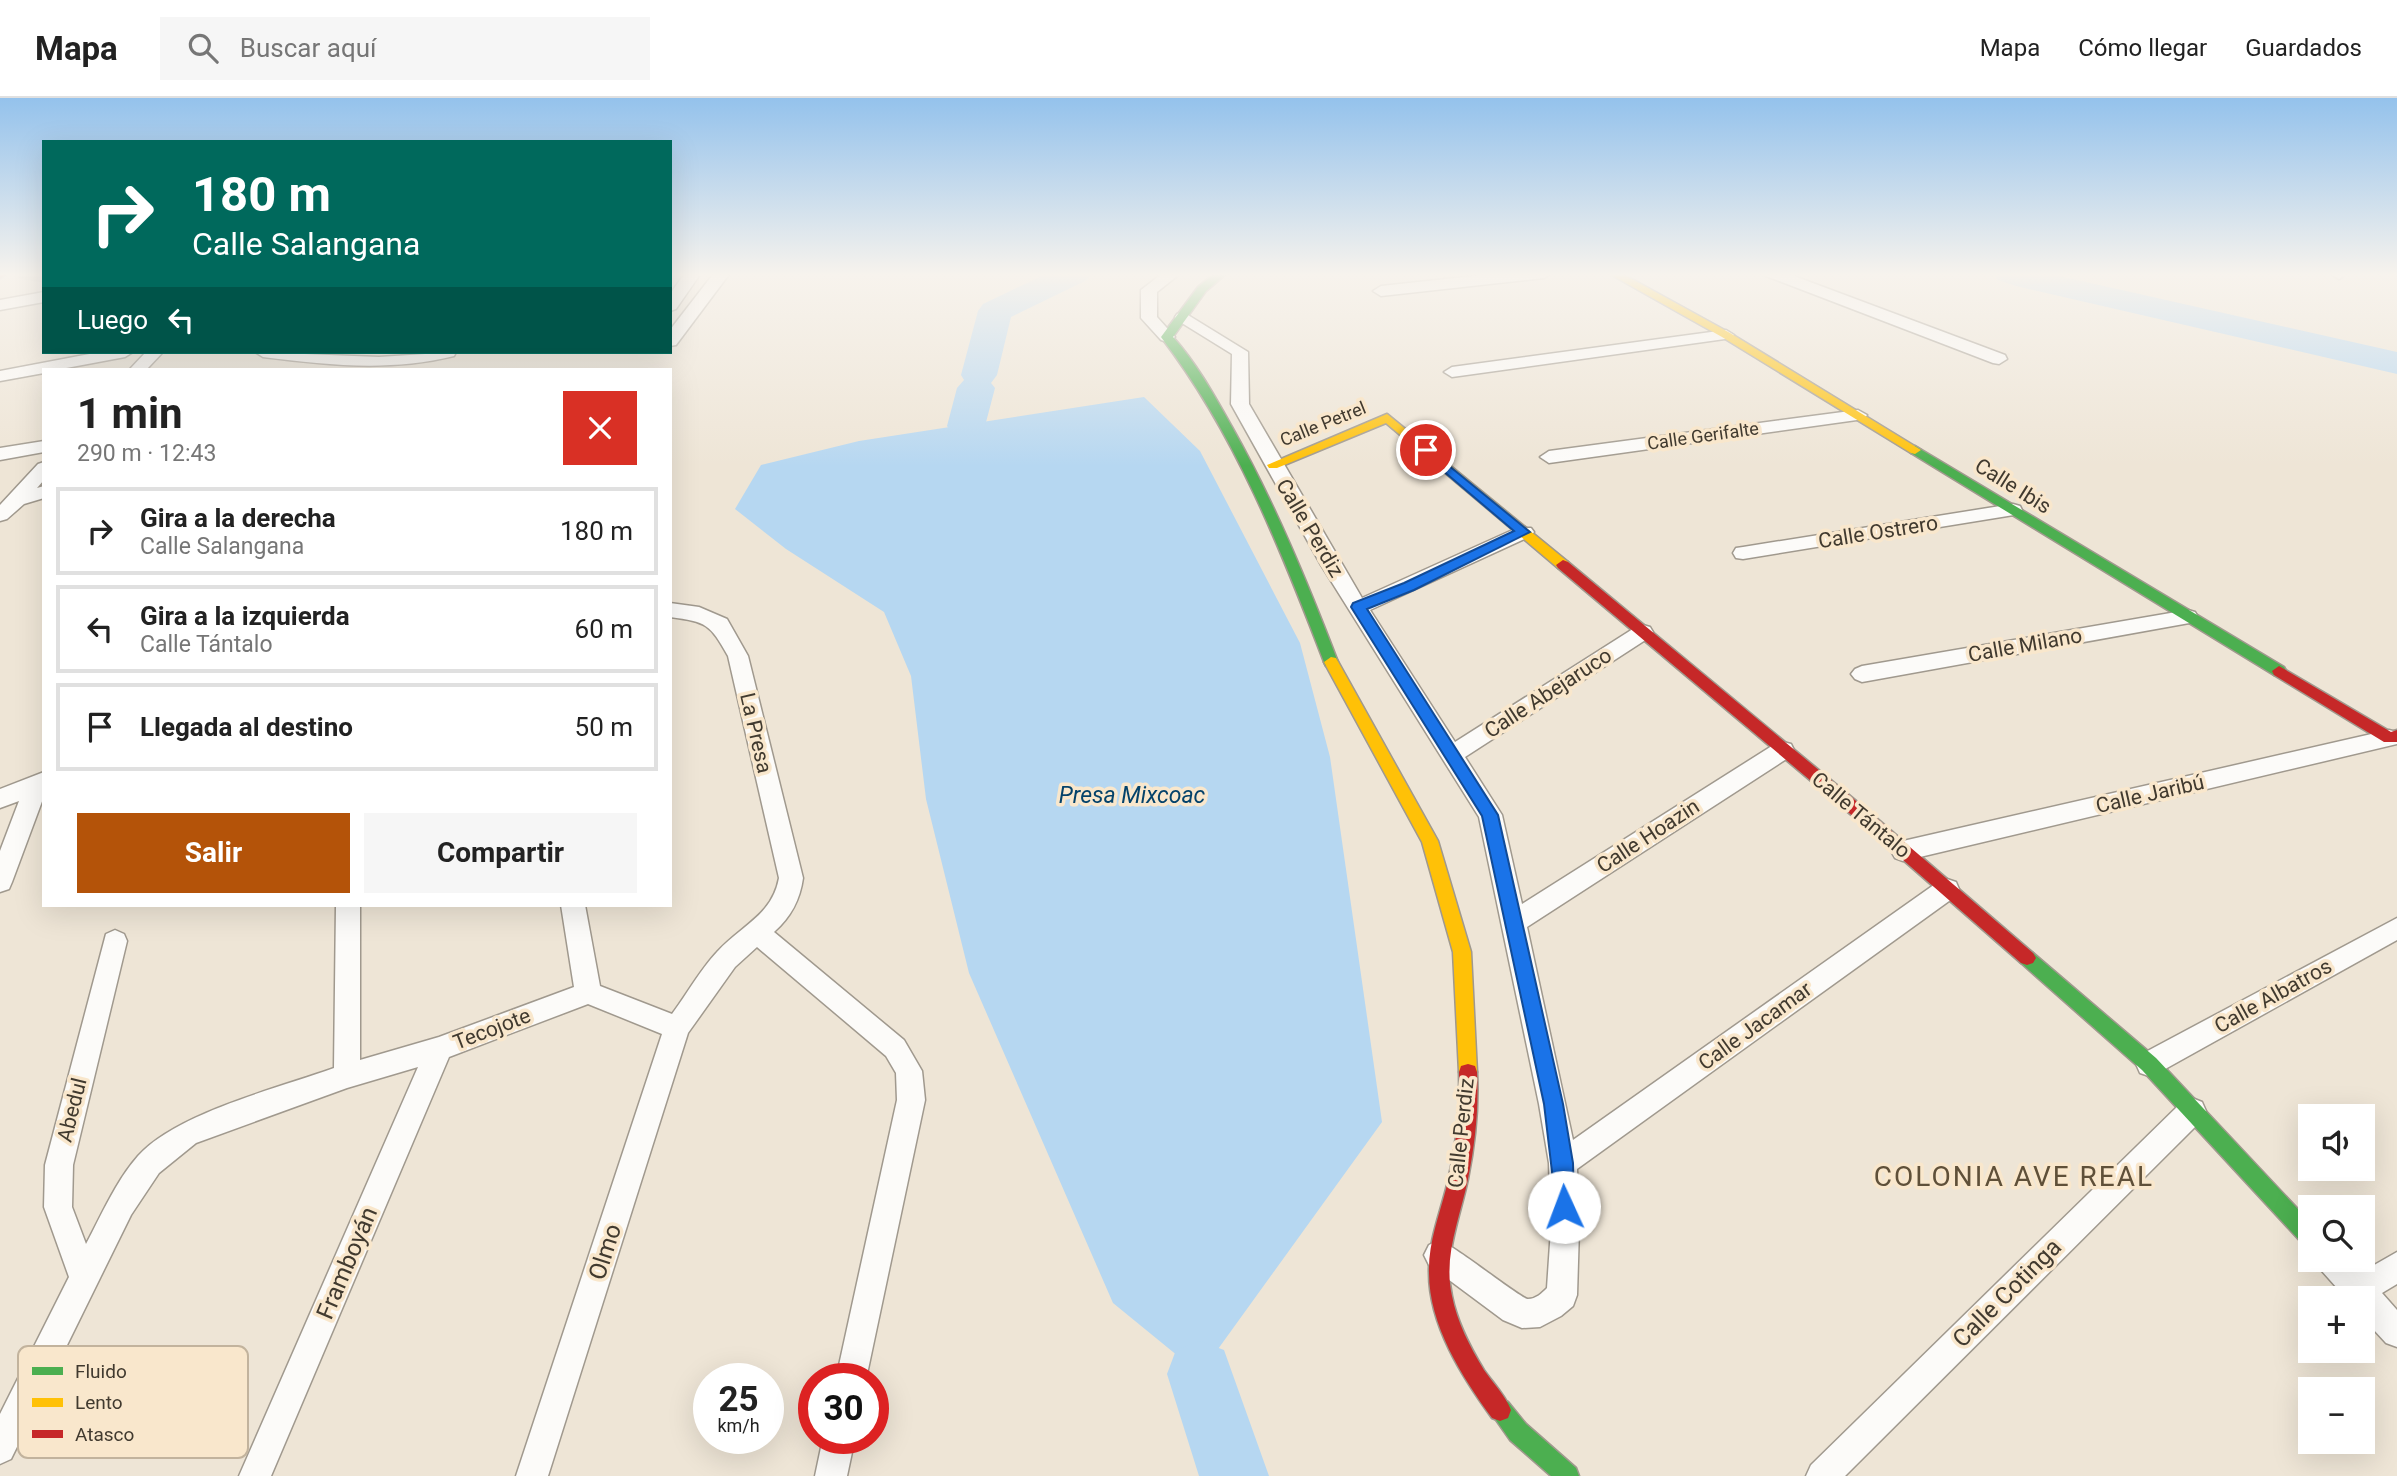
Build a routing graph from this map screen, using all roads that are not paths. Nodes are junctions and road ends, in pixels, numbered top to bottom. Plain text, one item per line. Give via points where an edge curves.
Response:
1 (1179, 337) edge
2 (1219, 337) edge
3 (1709, 337) edge
4 (1730, 337) edge
5 (1942, 337) edge
6 (115, 354) edge
7 (153, 354) edge
8 (285, 354) edge
9 (441, 354) edge
10 (2000, 359) dead end
11 (139, 368) edge
12 (1452, 372) dead end
13 (0, 376) edge
14 (1858, 415) junction
15 (1387, 418) joint
16 (42, 446) edge
17 (0, 454) edge
18 (1549, 457) dead end
19 (1273, 465) junction
20 (42, 470) edge
21 (42, 493) edge
22 (17, 500) junction
23 (2013, 510) junction
24 (0, 515) edge
25 (1524, 532) junction
26 (1743, 553) dead end
27 (1358, 607) junction
28 (672, 610) edge
29 (2189, 617) junction
30 (1643, 632) junction
31 (1862, 674) dead end
32 (2393, 737) edge
33 (1783, 750) junction
34 (1453, 754) junction
35 (41, 783) edge
36 (0, 799) edge
37 (1903, 851) junction
38 (0, 882) edge
39 (1947, 889) junction
40 (348, 907) edge
41 (573, 907) edge
42 (1514, 922) junction
43 (2397, 928) edge
44 (757, 932) junction
45 (115, 941) dead end
46 (588, 993) junction
47 (677, 1028) junction
48 (439, 1049) junction
49 (2149, 1064) junction
50 (347, 1076) junction
51 (2192, 1111) junction
52 (1563, 1163) junction
53 (2298, 1224) edge
54 (1438, 1255) junction
55 (2397, 1267) edge
56 (2342, 1272) edge
57 (84, 1277) junction
58 (2355, 1286) edge
59 (2366, 1286) edge
60 (2375, 1308) edge
61 (2397, 1332) edge
62 (50, 1346) edge
63 (855, 1363) edge
64 (18, 1411) edge
65 (0, 1448) edge
66 (836, 1454) edge
67 (255, 1476) edge
68 (532, 1476) edge
69 (831, 1476) edge
70 (1568, 1476) edge
71 (1822, 1476) edge

1 - 54 street, Calle Perdiz via 1292,559 1331,663 1430,841 1462,952 1469,1096 1459,1177
2 - 19 street, Calle Perdiz via 1241,352 1240,404
3 - 12 street
4 - 14 street, Calle Ibis
5 - 10 street
6 - 13 street
7 - 11 street
8 - 9 street via 383,363
14 - 18 street, Calle Gerifalte
14 - 23 street, Calle Ibis
15 - 19 street, Calle Petrel
15 - 25 street, Calle Tántalo
16 - 17 street
19 - 27 street, Calle Perdiz
20 - 22 street
21 - 22 street
22 - 24 street
23 - 26 street, Calle Ostrero
23 - 29 street, Calle Ibis
25 - 27 street
25 - 30 street, Calle Tántalo
27 - 34 street, Calle Perdiz
28 - 44 street, La Presa via 699,614 720,624 738,656 790,878 788,896
29 - 31 street, Calle Milano
29 - 32 street, Calle Ibis
30 - 33 street, Calle Tántalo
30 - 34 street, Calle Abejaruco
32 - 37 street, Calle Jaribú
33 - 37 street, Calle Tántalo
33 - 42 street, Calle Hoazin
34 - 42 street, Calle Perdiz via 1490,815
35 - 36 street
35 - 38 street
37 - 39 street, Calle Tántalo
39 - 49 street, Calle Tántalo
39 - 52 street, Calle Jacamar
40 - 50 street
41 - 46 street
42 - 52 street, Calle Perdiz
43 - 49 street, Calle Albatros
44 - 47 street via 726,959
44 - 63 street via 895,1048 909,1071 911,1100
45 - 57 street, Abedul via 59,1165 58,1208
46 - 47 street
46 - 48 street, Tecojote
47 - 68 street, Olmo
48 - 50 street, Tecojote
48 - 67 street, Framboyán
49 - 51 street, Calle Tántalo
50 - 57 street, Tecojote via 187,1133 149,1164 121,1205
51 - 53 street, Calle Tántalo
51 - 71 street, Calle Cotinga
52 - 54 street, Calle Perdiz via 1562,1295 1546,1310 1526,1315 1504,1305
54 - 70 street, Calle Perdiz via 1441,1294 1476,1380 1518,1432
55 - 59 street
56 - 58 street
57 - 62 street
60 - 61 street
64 - 65 street
66 - 69 street

